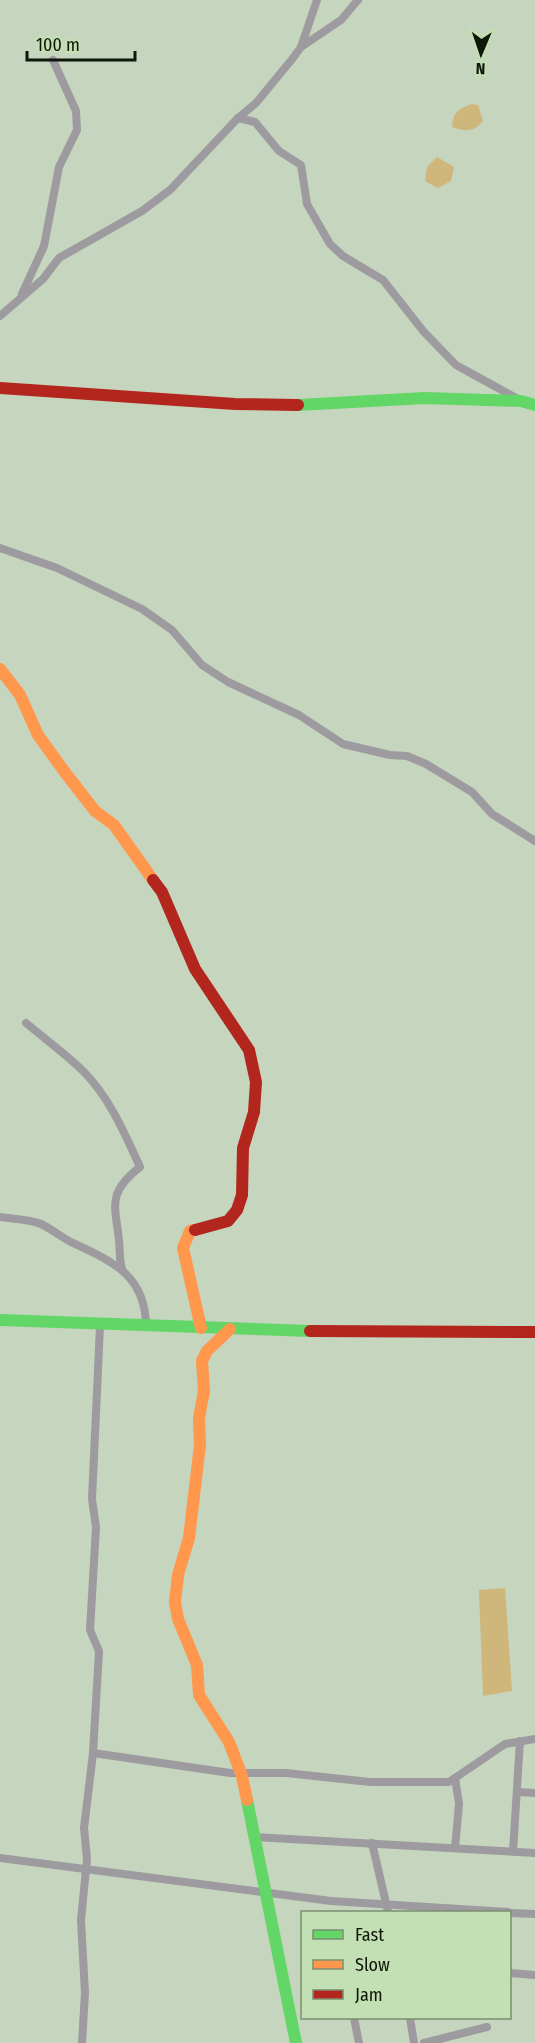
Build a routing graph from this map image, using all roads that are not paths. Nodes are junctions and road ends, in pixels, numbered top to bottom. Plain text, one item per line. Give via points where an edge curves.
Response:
1 (317, 0) edge
2 (358, 0) edge
3 (301, 47) junction
4 (53, 60) dead end
5 (238, 118) junction
6 (20, 300) junction
7 (0, 316) edge
8 (0, 389) edge
9 (521, 401) junction
10 (535, 405) edge
11 (0, 548) edge
12 (0, 669) edge
13 (535, 841) edge
14 (26, 1023) dead end
15 (0, 1217) edge
16 (122, 1269) junction
17 (0, 1320) edge
18 (100, 1326) junction
19 (146, 1327) junction
20 (201, 1328) junction
21 (230, 1329) junction
22 (535, 1332) edge
23 (535, 1739) edge
24 (520, 1741) junction
25 (93, 1753) junction
26 (241, 1773) junction
27 (455, 1778) junction
28 (517, 1792) junction
29 (535, 1793) edge
30 (253, 1837) junction
31 (372, 1843) junction
32 (455, 1848) junction
33 (513, 1851) junction
34 (535, 1852) edge
35 (0, 1858) edge
36 (86, 1870) junction
37 (264, 1894) junction
38 (331, 1901) junction
39 (387, 1909) edge
40 (333, 1911) edge
41 (448, 1911) edge
42 (511, 1913) edge
43 (535, 1914) edge
44 (511, 1973) edge
45 (535, 1975) edge
46 (354, 2019) edge
47 (410, 2019) edge
48 (487, 2026) dead end
49 (82, 2043) edge
50 (296, 2043) edge
51 (359, 2043) edge
52 (414, 2043) edge
53 (424, 2043) edge

1 - 3 street
2 - 3 street via 340,20
3 - 5 street via 256,104
4 - 6 street via 76,111 77,130 59,167 44,246
5 - 6 street via 170,190 142,211 59,258
5 - 9 street via 255,122 279,151 301,165 307,204 330,244 383,280 456,365
6 - 7 street
8 - 9 street via 235,404 310,405 425,398
9 - 10 street
11 - 13 street via 57,568 142,609 172,630 202,665 228,682 299,715 347,746 407,756 426,764 472,792 492,814
12 - 20 street via 20,695 38,735 64,771 95,811 114,825 162,892 195,969 249,1050 256,1082 254,1112 243,1148 242,1195 228,1221 190,1232 183,1248
14 - 16 street via 94,1084 125,1132 140,1167 114,1202
15 - 16 street via 41,1224
16 - 19 street via 139,1288
17 - 18 street
18 - 19 street
18 - 25 street via 92,1499 96,1527 90,1630 99,1651
19 - 20 street
20 - 21 street
21 - 22 street
21 - 26 street via 202,1361 200,1445 189,1538 175,1602 197,1665 199,1695 229,1742
23 - 24 street
24 - 27 street via 505,1744
24 - 28 street
25 - 26 street
25 - 36 street via 84,1828
26 - 27 street via 286,1773 370,1782 449,1782
26 - 30 street
27 - 32 street via 459,1804
28 - 29 street
28 - 33 street
30 - 31 street
30 - 37 street
31 - 32 street
31 - 39 street
32 - 33 street
33 - 34 street
35 - 36 street
36 - 37 street
36 - 49 street via 81,1920 85,1993
37 - 38 street
37 - 50 street
38 - 39 street
38 - 40 street
39 - 41 street
42 - 43 street
44 - 45 street
46 - 51 street
47 - 52 street
48 - 53 street

